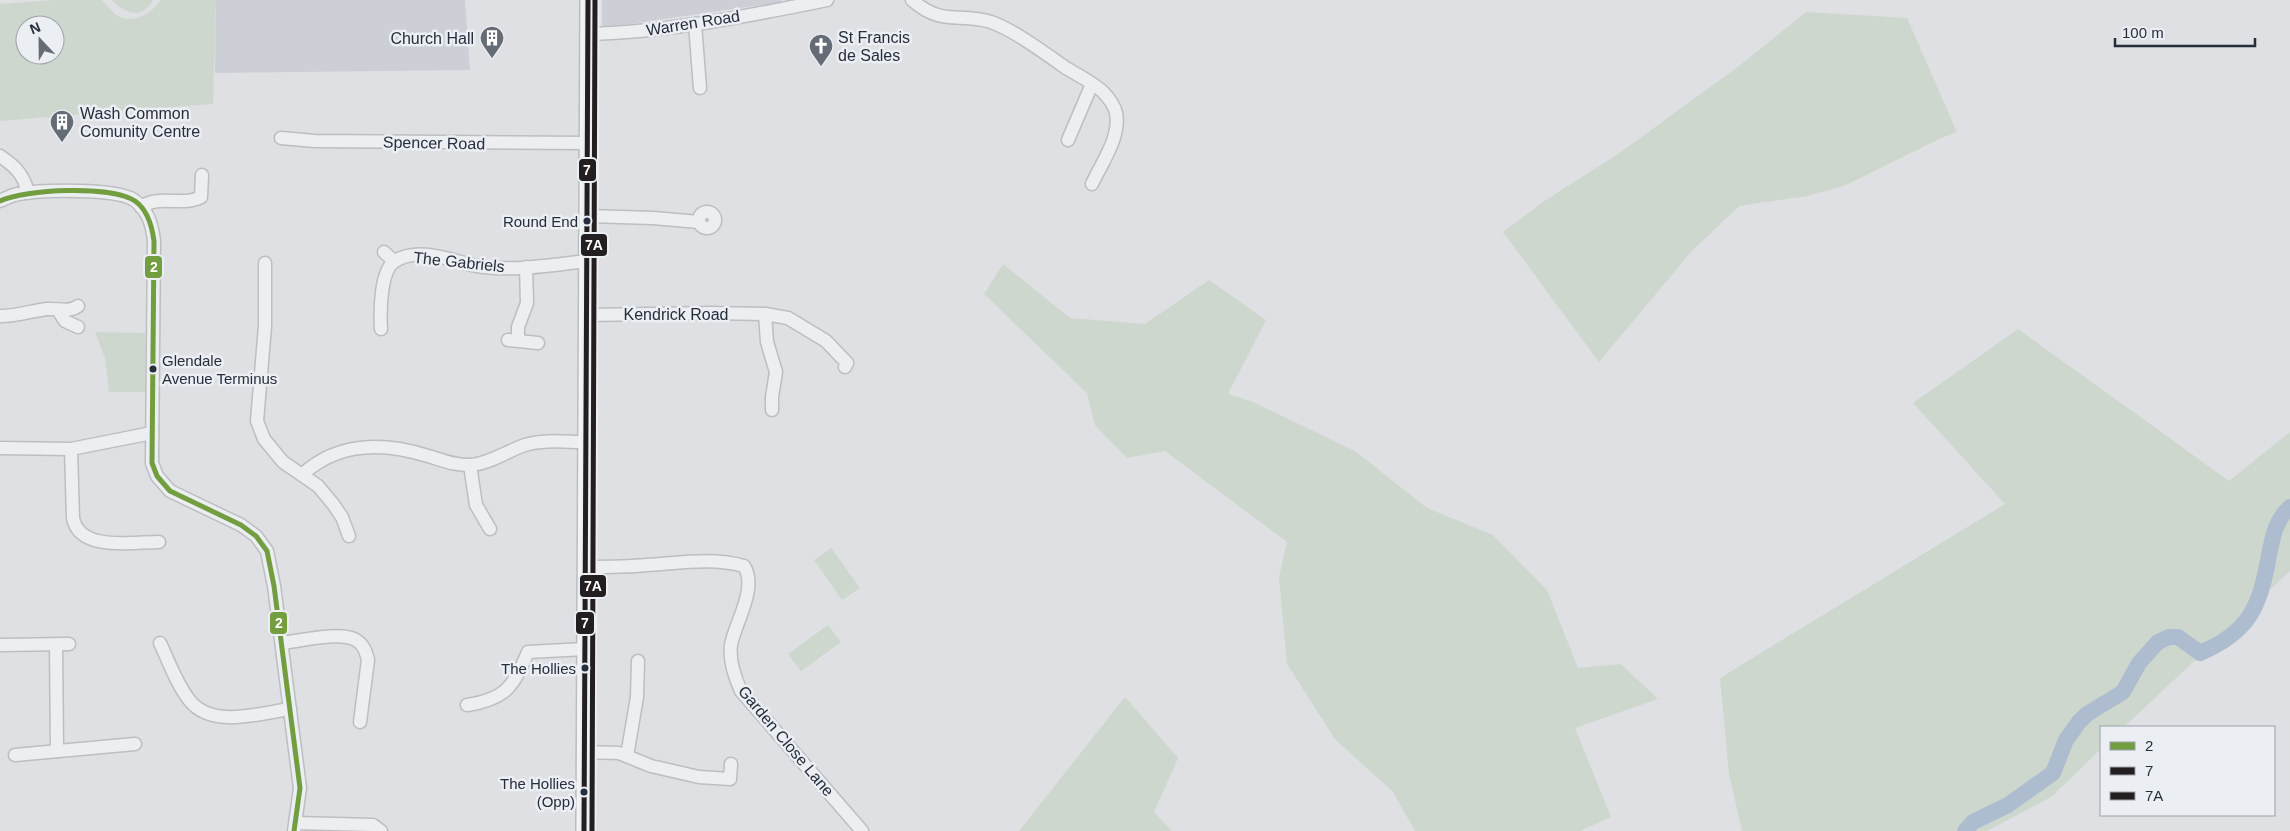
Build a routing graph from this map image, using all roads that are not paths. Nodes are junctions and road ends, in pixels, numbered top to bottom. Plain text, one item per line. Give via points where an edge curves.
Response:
1 (588, 0) edge
2 (827, 0) edge
3 (912, 0) edge
4 (696, 24) junction
5 (588, 34) junction
6 (1092, 84) junction
7 (701, 88) dead end
8 (281, 138) dead end
9 (1068, 140) dead end
10 (588, 143) junction
11 (0, 156) edge
12 (202, 175) dead end
13 (1092, 184) dead end
14 (28, 194) junction
15 (0, 201) edge
16 (142, 207) junction
17 (587, 216) junction
18 (699, 222) dead end
19 (384, 252) dead end
20 (394, 261) junction
21 (587, 261) junction
22 (265, 263) dead end
23 (526, 267) junction
24 (78, 306) dead end
25 (58, 310) junction
26 (765, 314) junction
27 (586, 315) junction
28 (0, 316) edge
29 (78, 327) dead end
30 (381, 330) dead end
31 (538, 342) dead end
32 (844, 367) dead end
33 (772, 410) dead end
34 (152, 433) junction
35 (586, 442) junction
36 (0, 448) edge
37 (71, 449) junction
38 (470, 465) junction
39 (303, 474) junction
40 (490, 530) dead end
41 (349, 536) dead end
42 (152, 538) dead end
43 (585, 566) junction
44 (160, 643) dead end
45 (282, 643) junction
46 (0, 645) edge
47 (584, 649) junction
48 (638, 661) dead end
49 (467, 705) dead end
50 (290, 709) junction
51 (357, 714) dead end
52 (135, 744) dead end
53 (57, 751) junction
54 (584, 752) junction
55 (15, 755) dead end
56 (627, 756) junction
57 (731, 764) dead end
58 (295, 827) edge
59 (381, 831) edge
60 (584, 831) edge
61 (862, 831) edge

1 - 5 main road
2 - 4 street, Warren Road
3 - 6 street via 937,16 991,22
4 - 5 street, Warren Road
4 - 7 street
5 - 10 main road
6 - 9 street
6 - 13 street via 1112,101 1116,114 1116,129
8 - 10 street, Spencer Road
10 - 17 main road
11 - 14 street via 16,167 25,179
12 - 16 street via 201,197 192,201 154,201
14 - 15 street
14 - 16 street via 100,193 130,198
16 - 34 street via 151,222 154,241
17 - 18 street
17 - 21 main road
19 - 20 street, The Gabriels
20 - 23 street, The Gabriels via 412,254 477,266
20 - 30 street, The Gabriels via 382,288
21 - 23 street, The Gabriels
21 - 27 main road
22 - 39 street via 265,326 258,421 264,439 283,462
23 - 31 street, The Gabriels via 528,303 513,340
24 - 25 street
25 - 28 street via 49,308 18,316
25 - 29 street via 65,321
26 - 27 street, Kendrick Road via 661,312
26 - 32 street, Kendrick Road via 788,318 809,329 848,363
26 - 33 street via 767,342 776,372
27 - 35 main road
34 - 37 street
34 - 45 street via 152,463 165,487 241,525 256,536 267,551
35 - 38 street via 526,445
35 - 43 main road
36 - 37 street
37 - 42 street via 73,518 83,536 100,543
38 - 39 street via 448,463 400,450 354,448 337,452
38 - 40 street via 475,499
39 - 41 street via 333,504
43 - 47 main road
43 - 61 street, Garden Close Lane via 698,561 744,566 748,588 731,646 736,680 747,698
44 - 50 street via 184,692 203,712 220,717
45 - 50 street
45 - 51 street via 333,637 358,641 368,660
46 - 53 street via 63,645
47 - 49 street via 524,650 514,682 507,691 493,699
47 - 54 main road
48 - 56 street via 637,697
50 - 58 street via 300,788
52 - 53 street
53 - 55 street
54 - 56 street
54 - 60 main road
56 - 57 street via 651,766 699,777 730,779
58 - 59 street via 373,825

